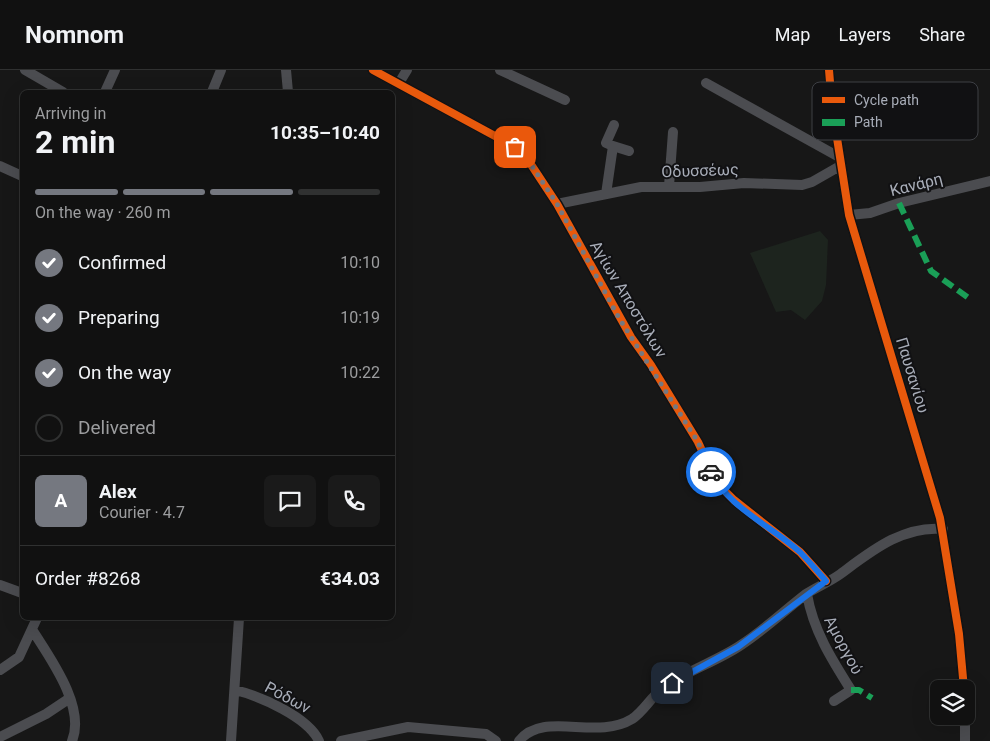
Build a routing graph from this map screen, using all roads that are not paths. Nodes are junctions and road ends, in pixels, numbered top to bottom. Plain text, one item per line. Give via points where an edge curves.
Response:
1 (25, 70) edge
2 (115, 70) edge
3 (221, 70) edge
4 (286, 70) edge
5 (373, 70) edge
6 (407, 70) edge
7 (500, 70) edge
8 (399, 83) junction
9 (706, 83) dead end
10 (60, 90) edge
11 (106, 90) edge
12 (213, 90) edge
13 (288, 90) edge
14 (565, 100) dead end
15 (614, 125) dead end
16 (673, 132) dead end
17 (837, 140) edge
18 (613, 146) junction
19 (629, 151) dead end
20 (840, 161) junction
21 (0, 166) edge
22 (20, 175) edge
23 (990, 181) edge
24 (669, 186) junction
25 (606, 194) junction
26 (557, 204) junction
27 (849, 215) junction
28 (943, 529) junction
29 (826, 581) junction
30 (0, 585) edge
31 (20, 592) edge
32 (806, 594) junction
33 (37, 620) edge
34 (240, 620) edge
35 (33, 631) junction
36 (0, 670) edge
37 (963, 680) edge
38 (235, 690) junction
39 (70, 698) junction
40 (834, 701) dead end
41 (965, 725) edge
42 (0, 737) edge
43 (72, 741) edge
44 (231, 741) edge
45 (319, 741) edge
46 (342, 741) edge
47 (496, 741) edge
48 (519, 741) edge
49 (965, 741) edge

1 - 10 street
2 - 11 street
3 - 12 street
4 - 13 street
5 - 8 street, Αγίων Αποστόλων
6 - 8 street
7 - 14 street
8 - 26 street, Αγίων Αποστόλων via 515,147 530,163
9 - 20 street
15 - 18 street via 606,144
16 - 24 street
17 - 20 street, Παυσανίου
18 - 19 street
18 - 25 street
20 - 24 street, Οδυσσέως via 802,186 738,183
20 - 27 street, Παυσανίου
21 - 22 street
23 - 27 street, Κανάρη via 870,213
24 - 25 street, Οδυσσέως via 641,187
25 - 26 street, Οδυσσέως
26 - 29 street, Αγίων Αποστόλων via 623,324 698,442 717,483 800,552
27 - 28 street, Παυσανίου
28 - 29 street via 928,528 902,536 871,551
28 - 37 street, Παυσανίου
29 - 32 street
30 - 31 street
32 - 40 street, Αμοργού via 825,647 851,690
32 - 48 street via 738,647 662,688 634,718 619,726 601,730 548,727 531,730
33 - 35 street
34 - 38 street
35 - 36 street via 19,657
35 - 39 street via 54,663
38 - 44 street
38 - 45 street, Ρόδων via 301,719
39 - 42 street
39 - 43 street via 76,725
41 - 49 street
46 - 47 street via 408,728 486,734

